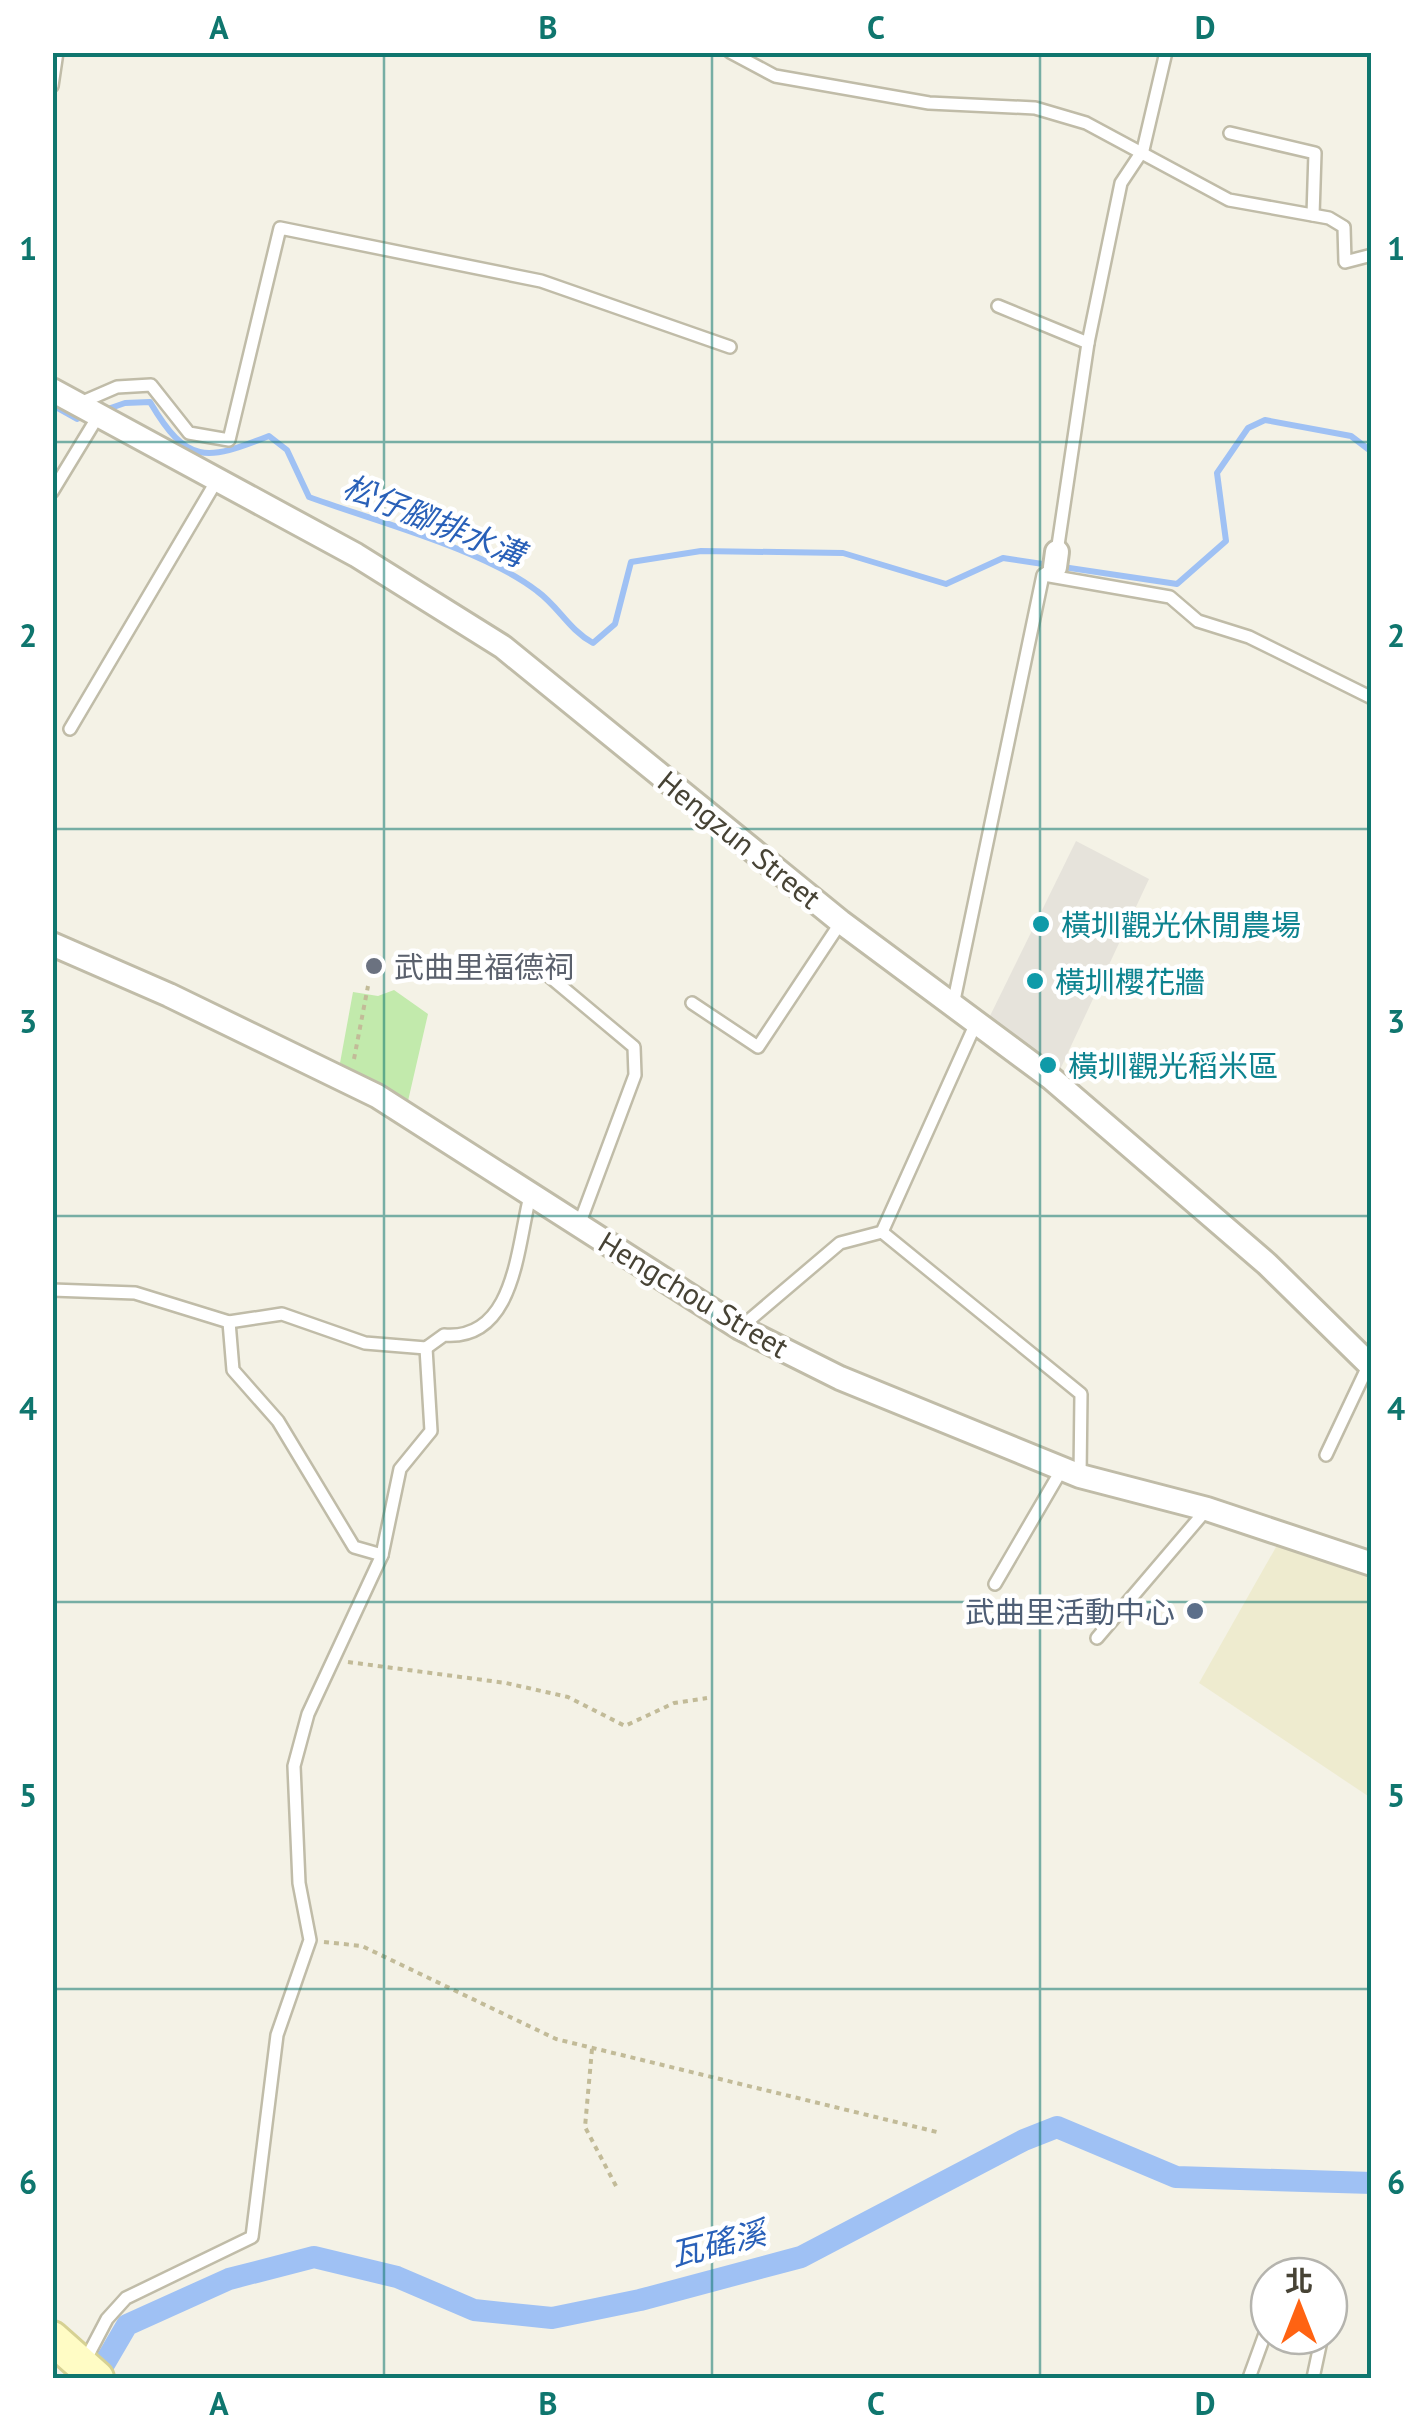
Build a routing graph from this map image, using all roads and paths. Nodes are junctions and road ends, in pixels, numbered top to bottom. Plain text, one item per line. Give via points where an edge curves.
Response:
1 (57, 52) edge
2 (730, 52) edge
3 (1166, 52) edge
4 (52, 86) edge
5 (1230, 134) dead end
6 (1143, 150) junction
7 (1313, 215) junction
8 (1372, 255) edge
9 (998, 306) dead end
10 (1088, 343) junction
11 (730, 347) dead end
12 (52, 390) edge
13 (76, 405) junction
14 (97, 418) junction
15 (217, 480) junction
16 (52, 492) edge
17 (1052, 564) junction
18 (1372, 698) edge
19 (70, 729) dead end
20 (841, 922) junction
21 (52, 944) edge
22 (537, 966) dead end
23 (368, 986) dead end
24 (692, 1003) dead end
25 (953, 1006) junction
26 (976, 1023) junction
27 (350, 1084) junction
28 (530, 1196) junction
29 (580, 1225) junction
30 (882, 1232) junction
31 (52, 1290) edge
32 (229, 1322) junction
33 (740, 1328) junction
34 (426, 1348) junction
35 (1370, 1365) edge
36 (1326, 1454) dead end
37 (1071, 1473) junction
38 (1207, 1509) junction
39 (382, 1556) junction
40 (1372, 1564) edge
41 (995, 1584) dead end
42 (1097, 1638) dead end
43 (333, 1660) junction
44 (707, 1698) dead end
45 (310, 1940) junction
46 (592, 2048) junction
47 (936, 2132) dead end
48 (616, 2186) dead end
49 (52, 2338) edge
50 (85, 2374) edge

1 - 4 lane
2 - 6 lane via 775,76 930,103 1035,108
3 - 6 lane
5 - 7 lane via 1314,153
6 - 7 lane via 1229,200
6 - 10 lane via 1121,182
7 - 8 lane via 1344,227 1345,262
9 - 10 lane
10 - 17 lane
11 - 13 lane via 541,281 280,228 228,440 190,433 151,385 117,387
12 - 13 street, Hengzun Street
13 - 14 street, Hengzun Street
14 - 15 street, Hengzun Street
14 - 16 lane
15 - 19 lane
15 - 20 street, Hengzun Street via 356,555 503,648
17 - 18 lane via 1170,597 1198,621 1249,636
17 - 25 lane
20 - 24 lane via 758,1048
20 - 25 street, Hengzun Street
21 - 27 street, Hengchou Street
22 - 29 lane via 634,1047 635,1075
23 - 27 path
25 - 26 street, Hengzun Street
26 - 30 lane
26 - 35 street, Hengzun Street via 1267,1264
27 - 28 street, Hengchou Street
28 - 29 street, Hengchou Street
28 - 34 lane via 501,1309 487,1326 461,1336 444,1334
29 - 33 street, Hengchou Street
30 - 33 lane via 840,1242
30 - 37 lane via 1081,1394
31 - 32 lane via 135,1293
32 - 34 lane via 282,1314 365,1343
32 - 39 lane via 233,1370 278,1421 354,1547
33 - 37 street, Hengchou Street via 840,1378
34 - 39 lane via 432,1431 400,1469
35 - 36 lane
37 - 38 street, Hengchou Street
37 - 41 lane
38 - 40 street, Hengchou Street
38 - 42 lane
39 - 43 lane
43 - 44 path via 568,1697 625,1726 674,1703
43 - 45 lane via 294,1766 299,1883
45 - 46 path via 362,1946 556,2039
45 - 50 lane via 277,2035 252,2237 126,2298 107,2320
46 - 47 path
46 - 48 path via 585,2127
49 - 50 main road

